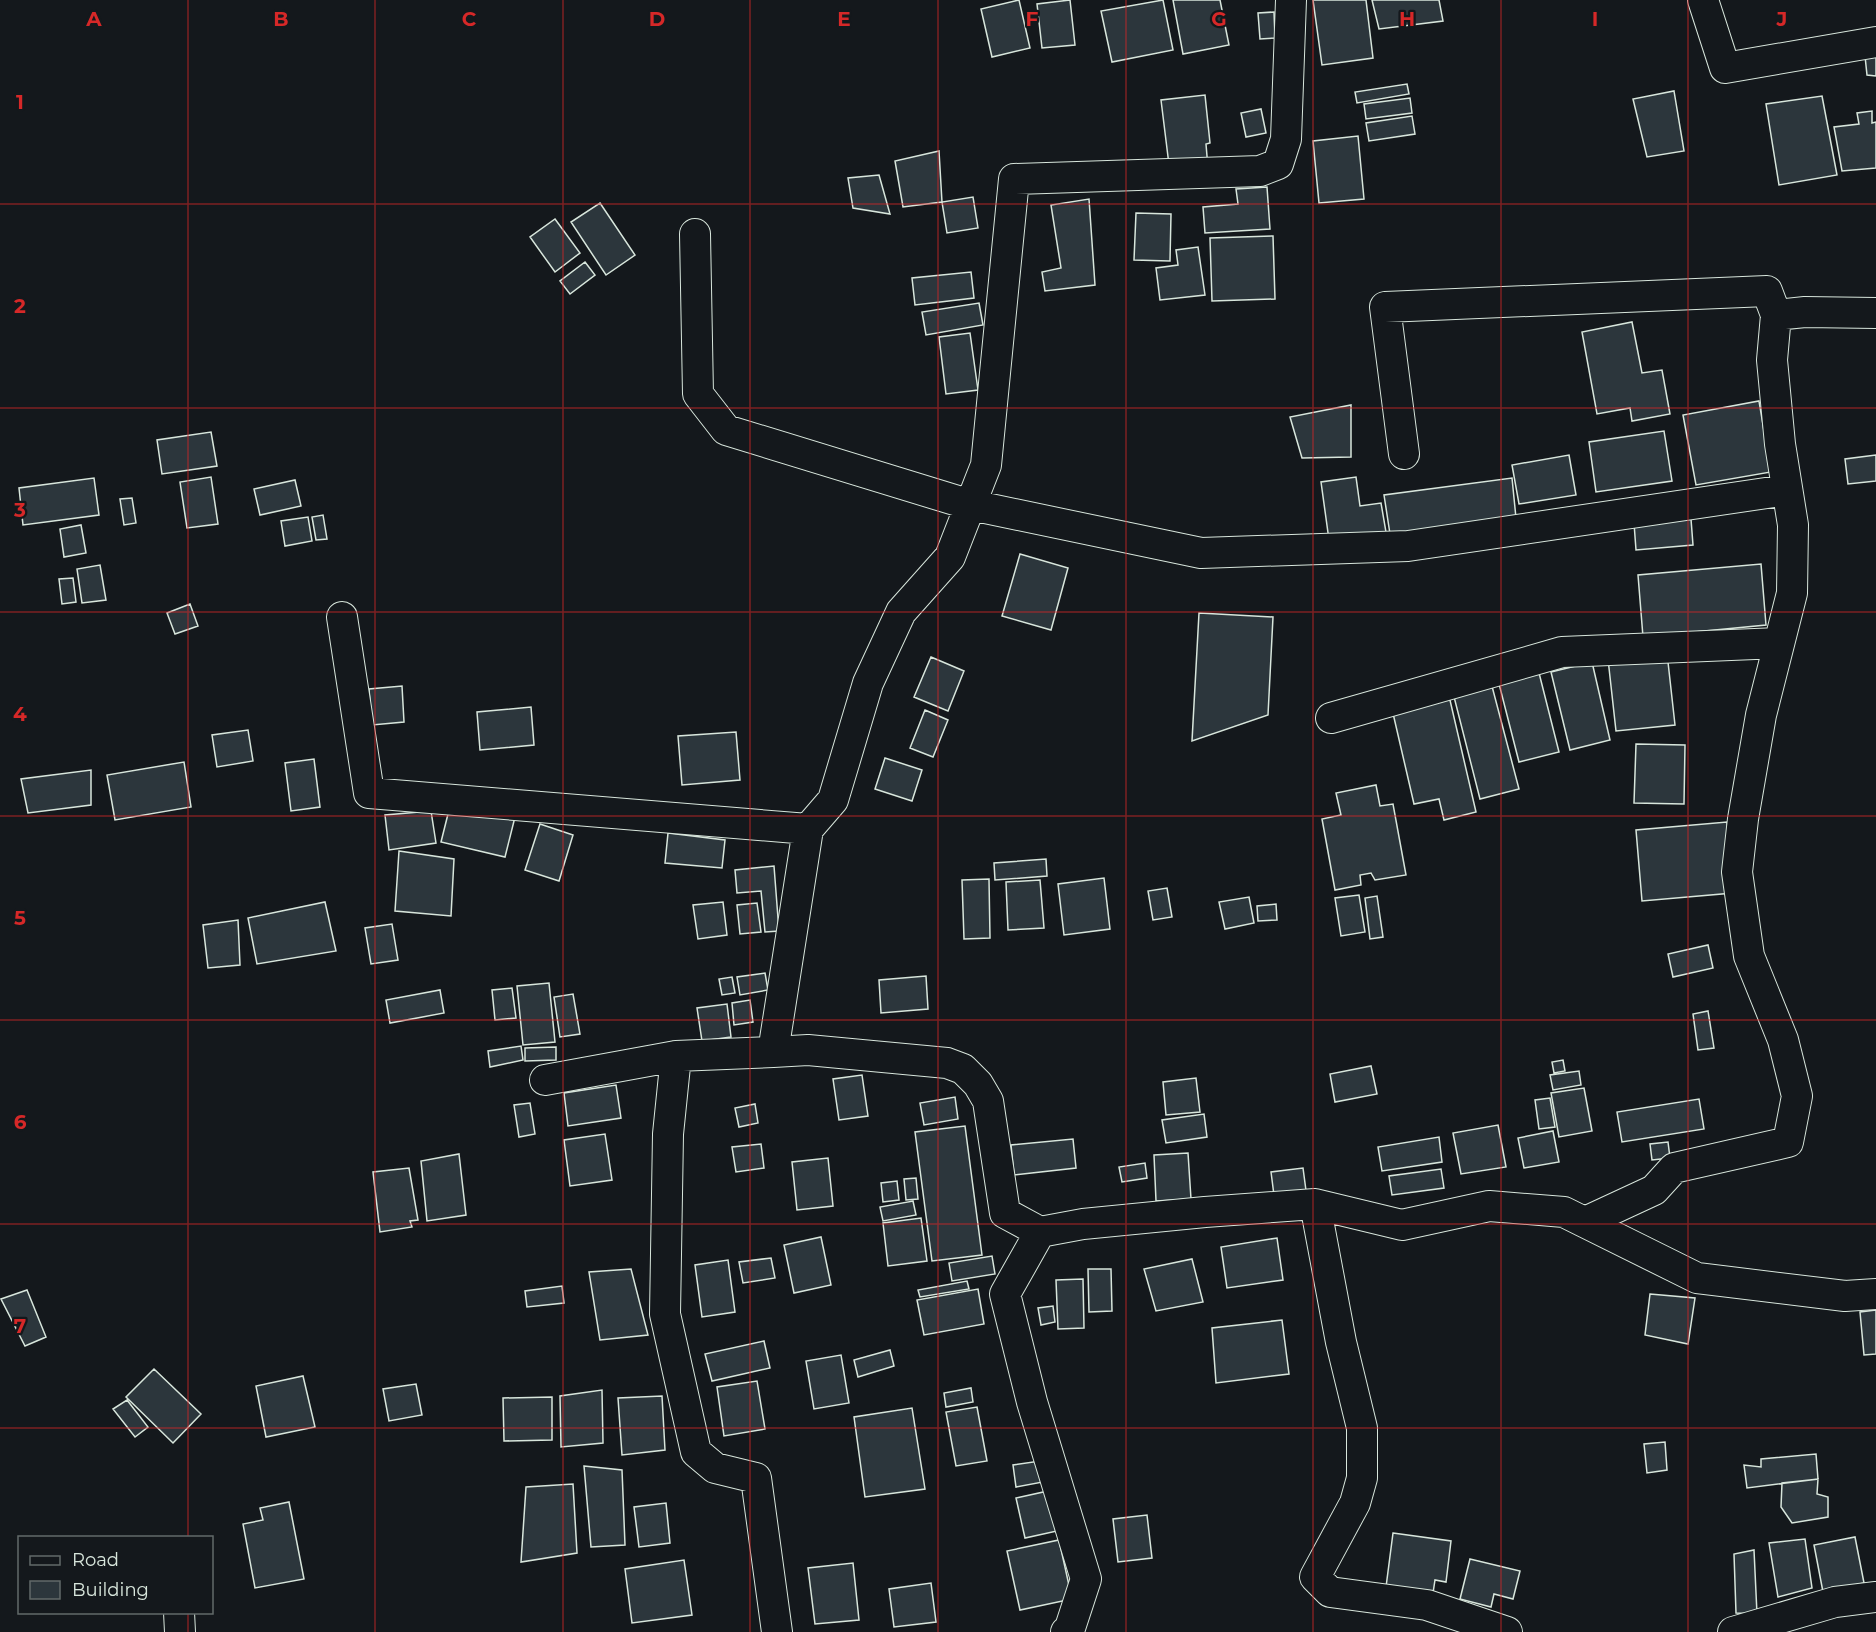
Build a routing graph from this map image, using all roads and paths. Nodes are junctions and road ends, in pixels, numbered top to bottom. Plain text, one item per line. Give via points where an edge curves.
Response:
1 (1291, 0) edge
2 (1703, 0) edge
3 (1876, 42) edge
4 (695, 234) dead end
5 (1876, 313) edge
6 (1776, 315) junction
7 (1404, 454) dead end
8 (1787, 490) junction
9 (971, 505) junction
10 (342, 617) dead end
11 (1779, 643) junction
12 (1331, 718) dead end
13 (808, 829) junction
14 (773, 1052) junction
15 (676, 1056) junction
16 (545, 1080) dead end
17 (1315, 1204) junction
18 (1585, 1222) junction
19 (1040, 1232) junction
20 (1876, 1294) edge
21 (1876, 1598) edge
22 (179, 1614) edge
23 (180, 1632) edge
24 (777, 1632) edge
25 (1066, 1632) edge
26 (1507, 1632) edge
27 (1733, 1632) edge

1 - 9 street via 1286,139 1278,164 1260,171 1014,179 986,465
2 - 3 street via 1725,68
4 - 9 street via 698,394 726,430
5 - 6 street
6 - 7 street via 1767,291 1385,307
6 - 8 street via 1772,360
8 - 9 street via 1408,546 1201,553
8 - 11 street via 1793,525 1792,592
9 - 13 street via 950,557 901,612 868,683 833,800
10 - 13 street via 369,794
11 - 12 street via 1562,652
11 - 18 street via 1761,716 1737,872 1749,956 1783,1040 1797,1096 1788,1142 1674,1168 1654,1190
13 - 14 street
14 - 15 street
14 - 19 street via 818,1051 947,1063 963,1069 988,1101 1005,1213
15 - 16 street
15 - 24 street via 668,1134 665,1314 696,1452 715,1468 756,1478
17 - 18 street via 1402,1225 1490,1206 1564,1212
17 - 19 street via 1083,1224
17 - 26 street via 1362,1428 1362,1478 1355,1503 1315,1577 1330,1592 1426,1605
18 - 20 street via 1697,1278 1845,1296
19 - 25 street via 1005,1294 1032,1402 1086,1579
21 - 27 street via 1835,1602
22 - 23 street

